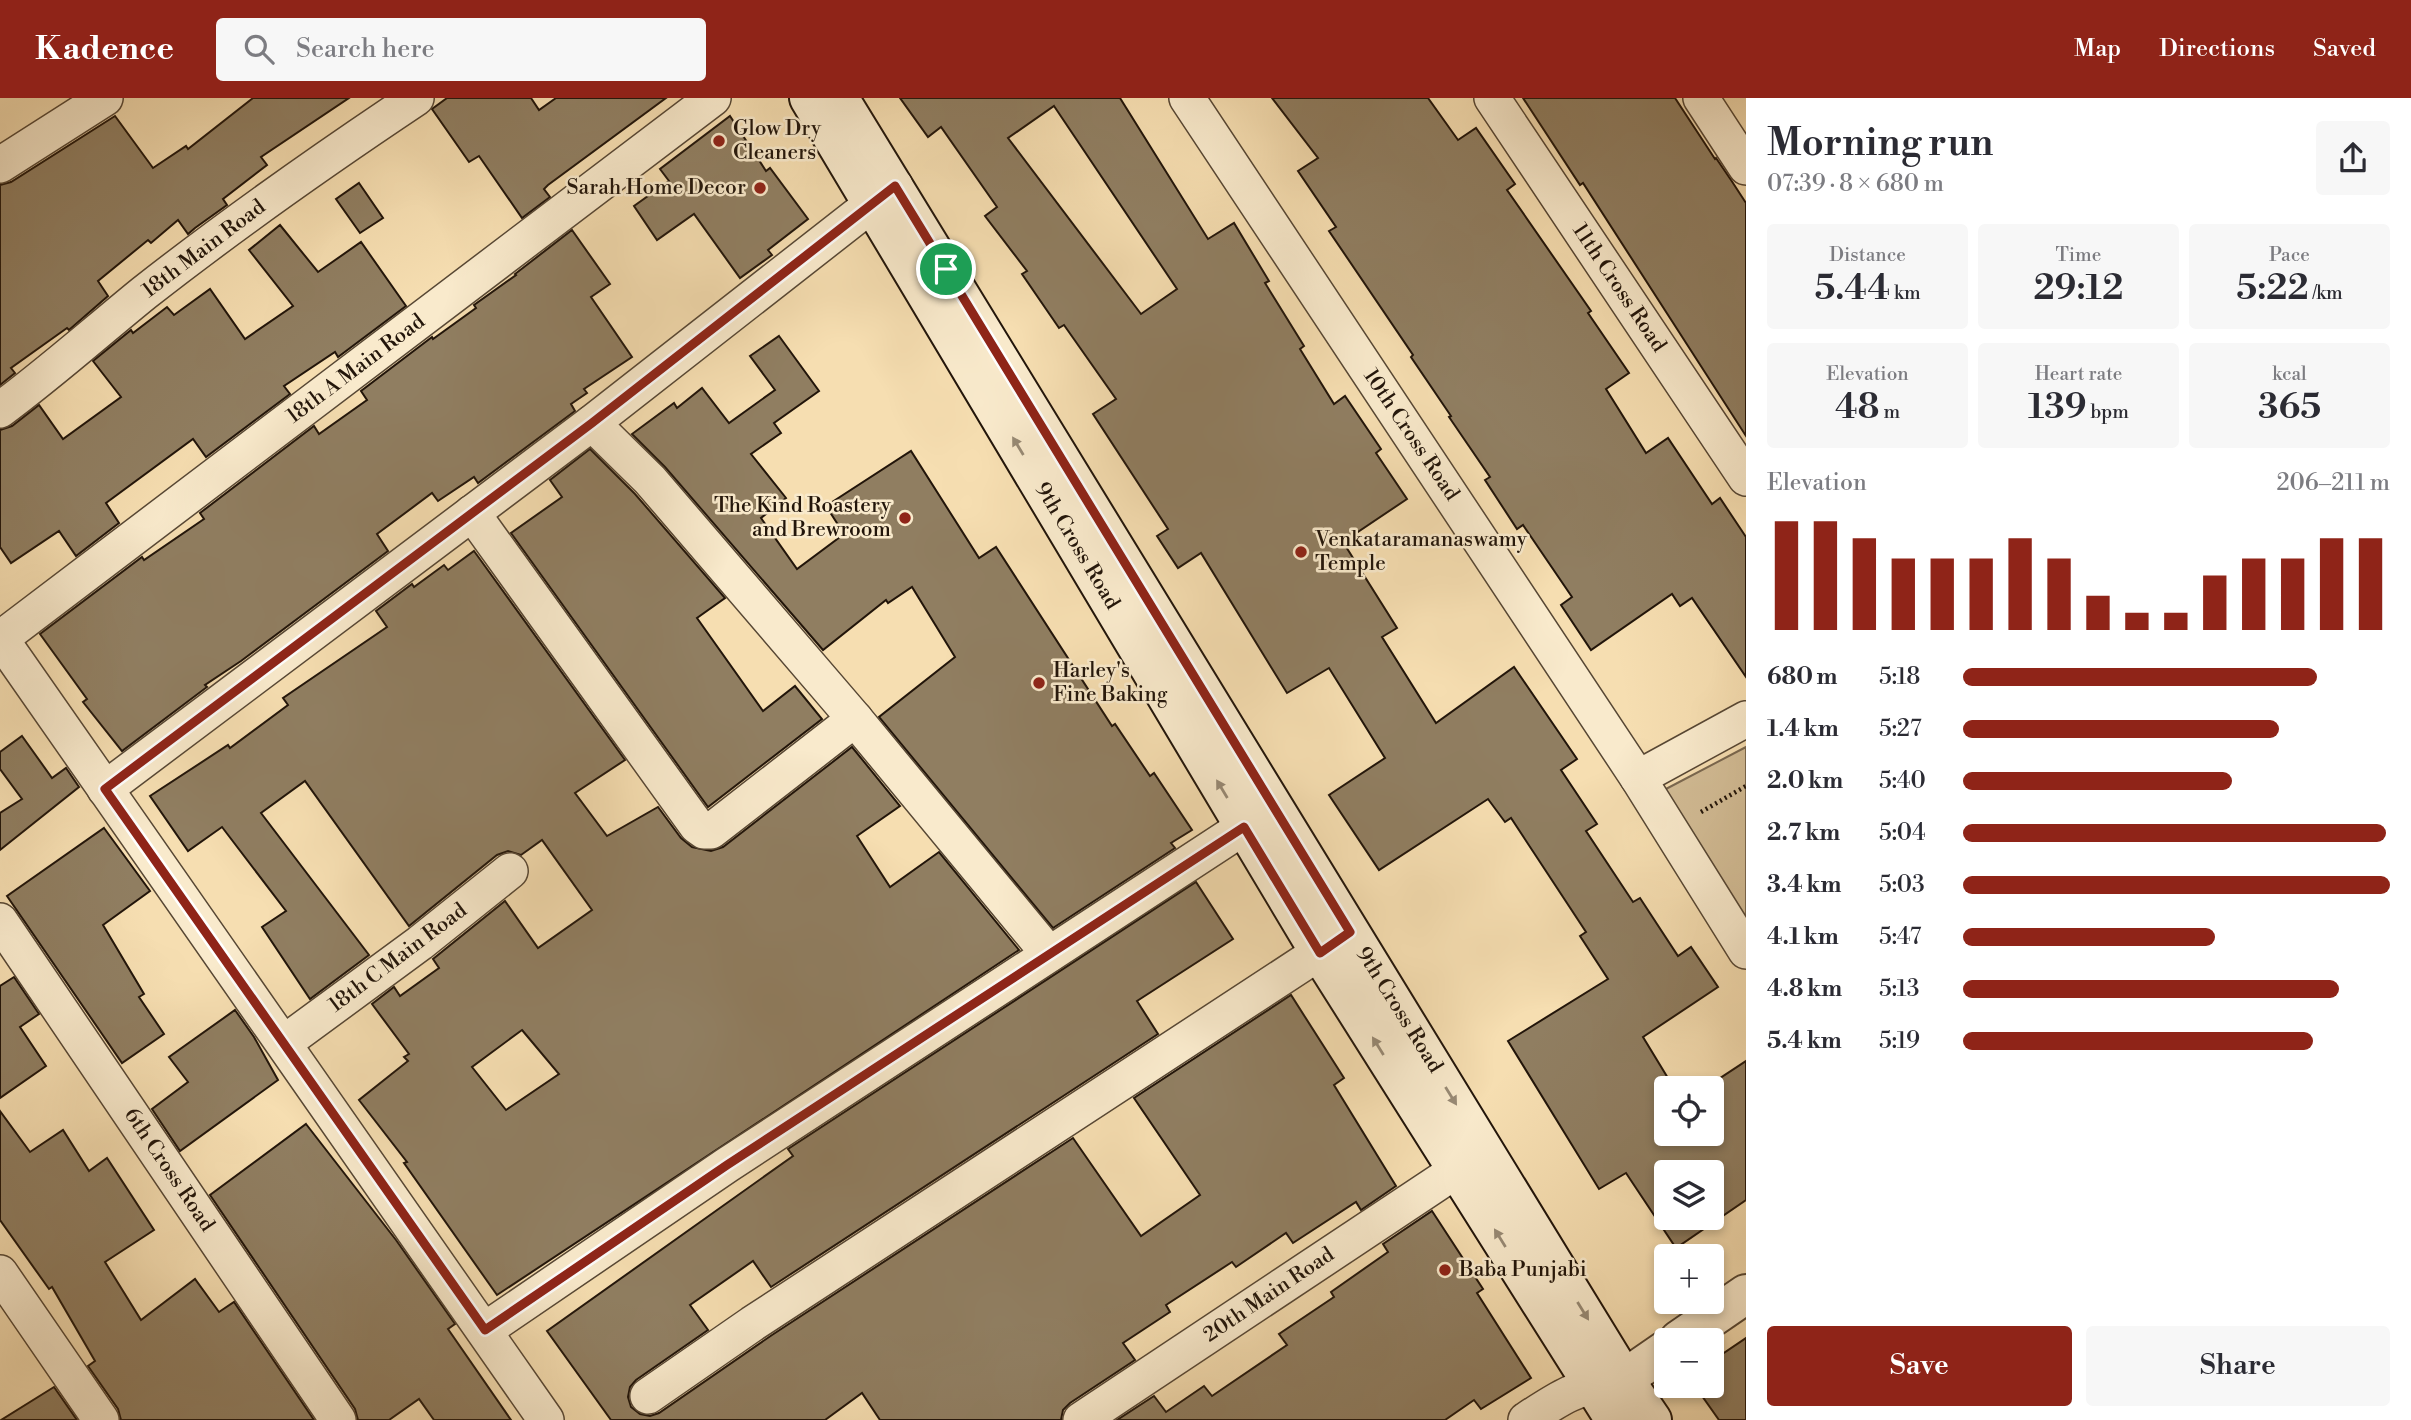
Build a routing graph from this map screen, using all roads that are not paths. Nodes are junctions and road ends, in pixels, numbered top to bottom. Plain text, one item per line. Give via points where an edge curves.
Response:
1 (105, 98) edge
2 (416, 98) edge
3 (713, 98) edge
4 (809, 98) edge
5 (839, 98) edge
6 (1187, 98) edge
7 (1492, 98) edge
8 (1700, 98) edge
9 (0, 165) edge
10 (1746, 167) edge
11 (884, 195) junction
12 (0, 410) edge
13 (592, 423) junction
14 (1746, 478) edge
15 (472, 513) junction
16 (0, 639) edge
17 (855, 719) junction
18 (1746, 719) edge
19 (1638, 778) junction
20 (105, 789) junction
21 (1244, 827) junction
22 (510, 871) dead end
23 (0, 921) edge
24 (1335, 942) junction
25 (1746, 951) edge
26 (1049, 954) junction
27 (284, 1043) junction
28 (1457, 1170) junction
29 (0, 1273) edge
30 (1746, 1294) edge
31 (1696, 1328) edge
32 (485, 1330) junction
33 (1654, 1356) edge
34 (1608, 1381) junction
35 (648, 1396) dead end
36 (101, 1420) edge
37 (338, 1420) edge
38 (547, 1420) edge
39 (1081, 1420) edge
40 (1527, 1420) edge
41 (1615, 1420) edge
42 (1652, 1420) edge

1 - 9 street
2 - 12 street, 18th Main Road via 323,160 165,277
3 - 16 street, 18th A Main Road
4 - 11 main road, 9th Cross Road
5 - 11 main road, 9th Cross Road
6 - 19 street, 10th Cross Road
7 - 14 street, 11th Cross Road
8 - 10 street
11 - 13 street
21 -> 11 main road, 9th Cross Road
11 - 24 main road, 9th Cross Road
13 - 15 street
13 - 17 street via 650,480
15 - 17 street via 696,826 704,831 711,831
15 - 20 street
16 - 20 street
17 - 26 street
18 - 19 street
19 - 25 street, 10th Cross Road
20 - 27 street
21 - 24 main road, 9th Cross Road
21 - 26 street
22 - 27 street, 18th C Main Road
23 - 37 street, 6th Cross Road
28 -> 24 main road, 9th Cross Road
24 -> 34 main road, 9th Cross Road
24 - 35 street
26 - 32 street
27 - 32 street
34 -> 28 main road, 9th Cross Road
28 - 39 street, 20th Main Road
29 - 36 street
30 - 31 main road
32 - 38 street
33 - 34 main road
34 - 40 street via 1565,1394
34 - 41 main road, 9th Cross Road
34 - 42 main road, 9th Cross Road

